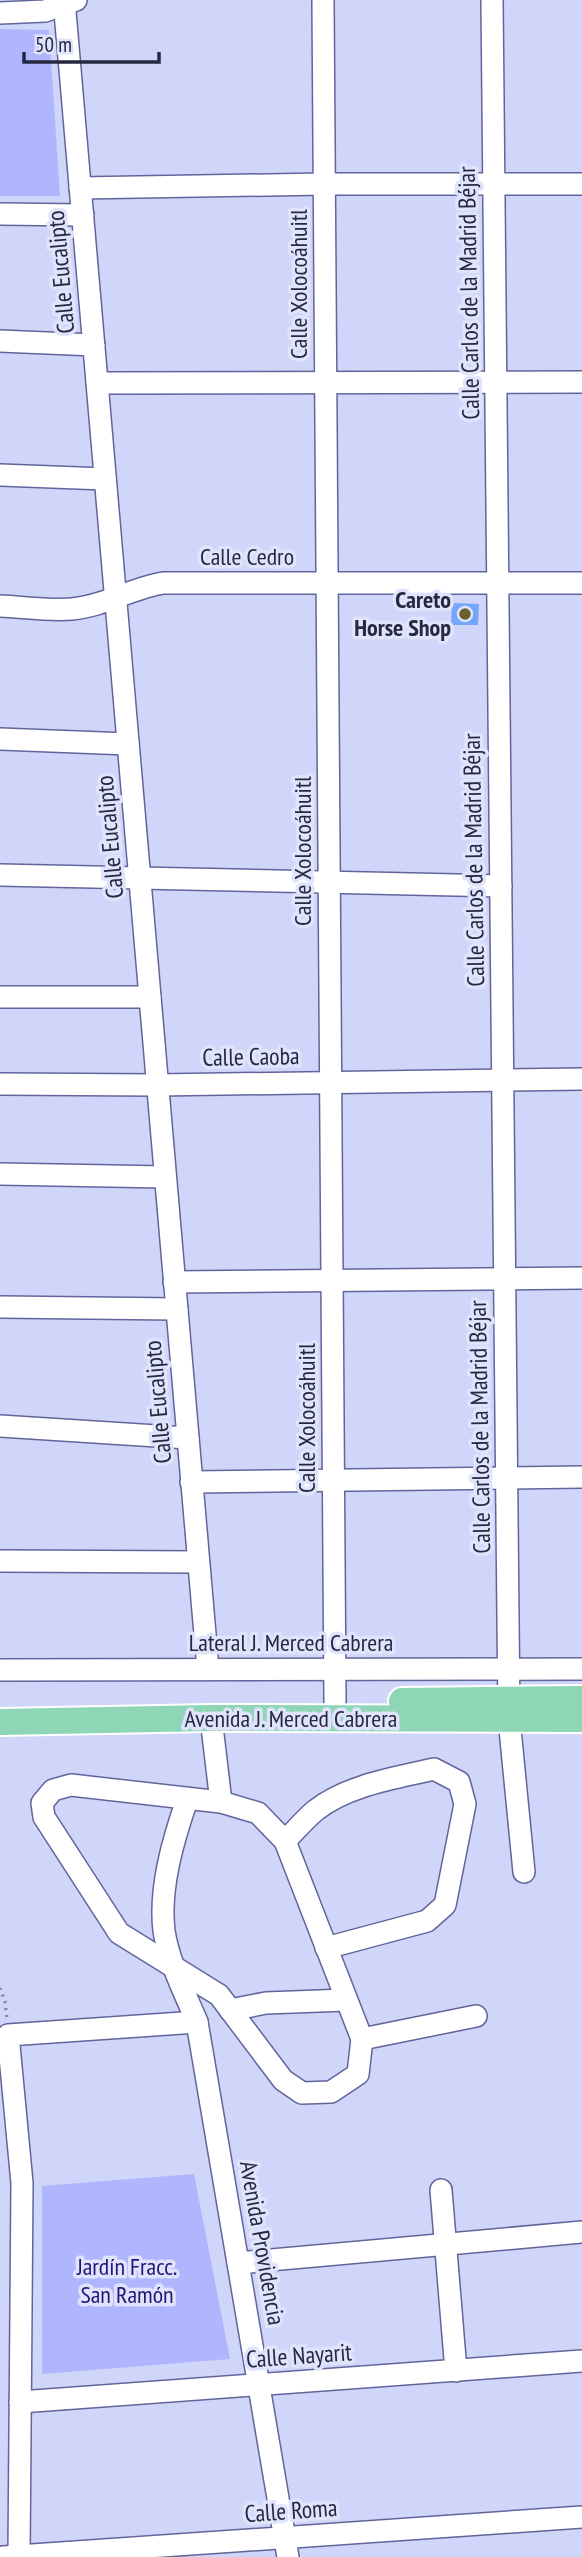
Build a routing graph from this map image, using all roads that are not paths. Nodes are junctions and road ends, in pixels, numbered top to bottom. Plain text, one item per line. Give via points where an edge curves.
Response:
1 (323, 0) edge
2 (492, 0) edge
3 (68, 2) edge
4 (0, 13) edge
5 (324, 184) junction
6 (494, 184) junction
7 (582, 184) edge
8 (80, 188) junction
9 (0, 214) edge
10 (83, 215) junction
11 (0, 341) edge
12 (94, 345) junction
13 (326, 382) junction
14 (582, 382) edge
15 (97, 383) junction
16 (496, 383) junction
17 (0, 475) edge
18 (106, 479) junction
19 (327, 583) junction
20 (498, 583) junction
21 (582, 583) edge
22 (116, 597) junction
23 (0, 606) edge
24 (0, 739) edge
25 (128, 744) junction
26 (0, 875) edge
27 (140, 878) junction
28 (329, 881) junction
29 (501, 886) junction
30 (0, 997) edge
31 (150, 997) junction
32 (503, 1078) junction
33 (582, 1079) edge
34 (331, 1081) junction
35 (0, 1084) edge
36 (157, 1085) junction
37 (0, 1174) edge
38 (165, 1177) junction
39 (582, 1278) edge
40 (505, 1279) junction
41 (332, 1280) junction
42 (174, 1282) junction
43 (0, 1307) edge
44 (177, 1309) junction
45 (0, 1426) edge
46 (188, 1438) junction
47 (582, 1477) edge
48 (507, 1478) junction
49 (333, 1480) junction
50 (191, 1482) junction
51 (0, 1562) edge
52 (198, 1562) junction
53 (208, 1669) junction
54 (582, 1669) edge
55 (0, 1670) edge
56 (335, 1670) junction
57 (509, 1670) junction
58 (582, 1699) edge
59 (335, 1702) junction
60 (0, 1704) edge
61 (509, 1710) junction
62 (211, 1718) junction
63 (582, 1719) edge
64 (0, 1722) edge
65 (187, 1800) junction
66 (221, 1802) junction
67 (285, 1841) junction
68 (524, 1872) dead end
69 (326, 1948) junction
70 (174, 1969) junction
71 (346, 2000) junction
72 (230, 2010) junction
73 (476, 2016) dead end
74 (197, 2022) junction
75 (362, 2039) junction
76 (442, 2190) dead end
77 (582, 2232) edge
78 (446, 2244) junction
79 (238, 2263) junction
80 (582, 2361) edge
81 (456, 2371) junction
82 (259, 2385) junction
83 (20, 2402) junction
84 (582, 2518) edge
85 (286, 2547) edge
86 (13, 2557) edge

1 - 5 street, Calle Xolocoáhuitl
2 - 6 street, Calle Carlos de la Madrid Béjar
3 - 4 street via 26,14
3 - 8 street, Calle Eucalipto
5 - 6 street
5 - 8 street
5 - 13 street, Calle Xolocoáhuitl
6 - 7 street
6 - 16 street, Calle Carlos de la Madrid Béjar
8 - 10 street, Calle Eucalipto
9 - 10 street
10 - 12 street, Calle Eucalipto
11 - 12 street
12 - 15 street, Calle Eucalipto
13 - 15 street
13 - 16 street
13 - 19 street, Calle Xolocoáhuitl
14 - 16 street
15 - 18 street, Calle Eucalipto
16 - 20 street, Calle Carlos de la Madrid Béjar
17 - 18 street
18 - 22 street, Calle Eucalipto
19 - 20 street, Calle Cedro
19 - 22 street, Calle Cedro via 163,583
19 - 28 street, Calle Xolocoáhuitl
20 - 21 street, Calle Cedro
20 - 29 street, Calle Carlos de la Madrid Béjar
22 - 23 street, Calle Cedro via 71,609
22 - 25 street, Calle Eucalipto
24 - 25 street
25 - 27 street, Calle Eucalipto
26 - 27 street
27 - 28 street
27 - 31 street, Calle Eucalipto
28 - 29 street
28 - 34 street, Calle Xolocoáhuitl
29 - 32 street, Calle Carlos de la Madrid Béjar
30 - 31 street
31 - 36 street, Calle Eucalipto
32 - 33 street, Calle Caoba
32 - 34 street, Calle Caoba
32 - 40 street, Calle Carlos de la Madrid Béjar
34 - 36 street, Calle Caoba
34 - 41 street, Calle Xolocoáhuitl
35 - 36 street, Calle Caoba
36 - 38 street, Calle Eucalipto
37 - 38 street
38 - 42 street, Calle Eucalipto
39 - 40 street
40 - 41 street
40 - 48 street, Calle Carlos de la Madrid Béjar
41 - 42 street
41 - 49 street, Calle Xolocoáhuitl
42 - 44 street, Calle Eucalipto
43 - 44 street
44 - 46 street, Calle Eucalipto
45 - 46 street
46 - 50 street, Calle Eucalipto
47 - 48 street
48 - 49 street
48 - 57 street, Calle Carlos de la Madrid Béjar
49 - 50 street
49 - 56 street, Calle Xolocoáhuitl
50 - 52 street, Calle Eucalipto
51 - 52 street
52 - 53 street, Calle Eucalipto
53 - 55 street, Lateral J. Merced Cabrera
53 - 56 street, Lateral J. Merced Cabrera
54 - 57 street, Lateral J. Merced Cabrera
56 - 57 street, Lateral J. Merced Cabrera
56 - 59 street, Calle Xolocoáhuitl
57 - 61 street, Calle Carlos de la Madrid Béjar
58 - 61 main road, Avenida J. Merced Cabrera
59 - 60 main road, Avenida J. Merced Cabrera
59 - 61 main road, Avenida J. Merced Cabrera
61 - 62 main road, Avenida J. Merced Cabrera
61 - 63 main road, Avenida J. Merced Cabrera
61 - 68 street, Calle Carlos de la Madrid Béjar
62 - 64 main road, Avenida J. Merced Cabrera
62 - 66 street
65 - 66 street
65 - 70 street, Avenida Providencia via 163,1905 164,1933
65 - 70 street via 71,1785 53,1790 42,1803 44,1817 119,1933
66 - 67 street via 258,1812
67 - 69 street
67 - 69 street via 317,1809 380,1782 434,1769 459,1782 466,1804 445,1905 427,1921
69 - 71 street
70 - 72 street via 219,1995
70 - 74 street, Avenida Providencia
71 - 72 street via 266,2003
71 - 75 street
72 - 75 street via 283,2080 302,2093 331,2092 358,2074
73 - 75 street
74 - 79 street, Avenida Providencia
74 - 83 street via 8,2035 22,2183
76 - 78 street
77 - 78 street
78 - 79 street
78 - 81 street
79 - 82 street, Avenida Providencia
80 - 81 street, Calle Nayarit
81 - 82 street, Calle Nayarit
82 - 83 street, Calle Nayarit
82 - 85 street, Avenida Providencia
83 - 86 street
84 - 85 street, Calle Roma
85 - 86 street, Calle Roma

